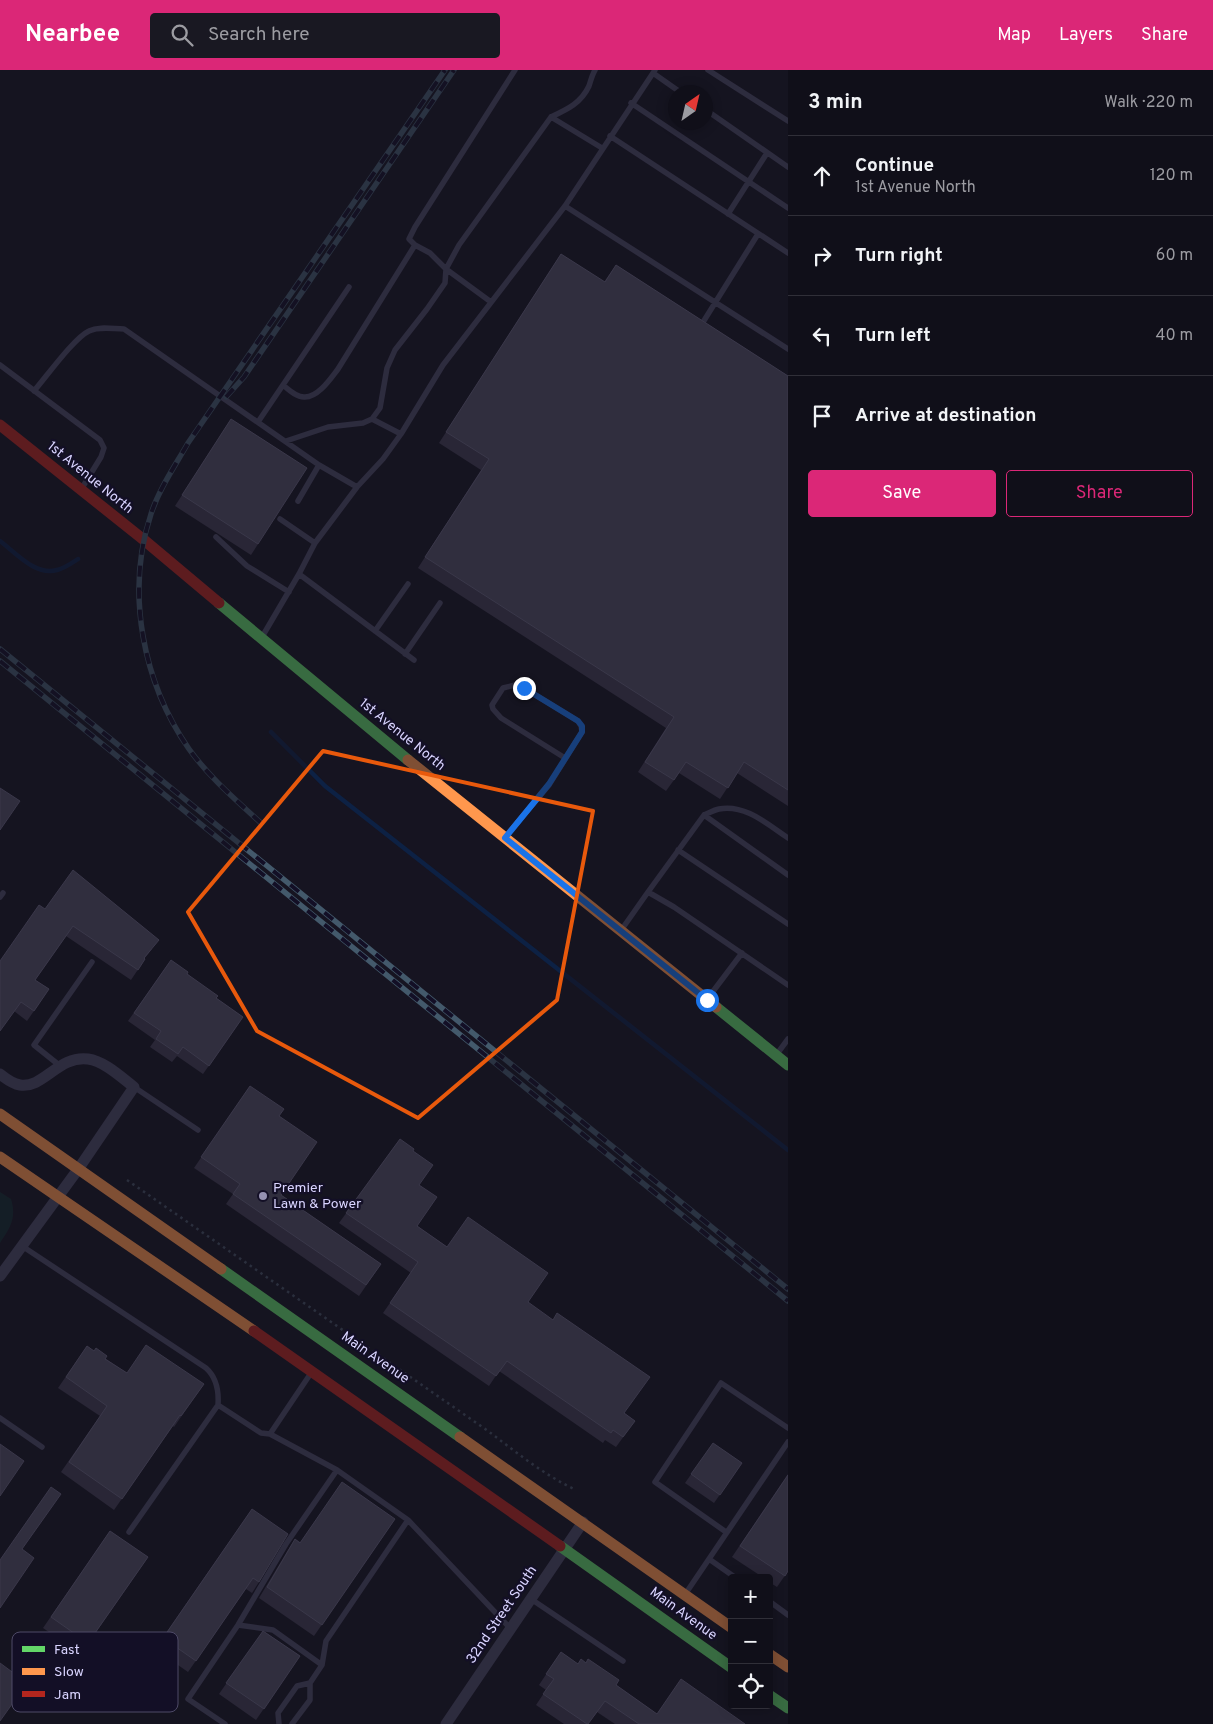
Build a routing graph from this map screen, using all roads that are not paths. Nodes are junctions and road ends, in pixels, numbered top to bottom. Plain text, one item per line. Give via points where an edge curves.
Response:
1 (515, 70) edge
2 (595, 70) edge
3 (708, 70) edge
4 (654, 72) edge
5 (671, 85) edge
6 (631, 103) junction
7 (713, 115) edge
8 (552, 117) junction
9 (788, 121) edge
10 (610, 136) junction
11 (602, 148) junction
12 (767, 153) junction
13 (788, 167) edge
14 (749, 182) junction
15 (564, 206) junction
16 (788, 208) edge
17 (728, 214) junction
18 (758, 234) junction
19 (415, 245) junction
20 (788, 253) edge
21 (446, 269) junction
22 (349, 287) dead end
23 (491, 302) junction
24 (716, 302) junction
25 (700, 327) edge
26 (788, 349) edge
27 (0, 366) edge
28 (283, 385) junction
29 (34, 391) junction
30 (372, 419) junction
31 (258, 422) junction
32 (0, 425) edge
33 (401, 434) junction
34 (286, 441) junction
35 (319, 465) junction
36 (357, 487) junction
37 (81, 490) junction
38 (298, 501) dead end
39 (280, 519) edge
40 (216, 536) dead end
41 (315, 543) junction
42 (299, 574) junction
43 (408, 584) dead end
44 (289, 592) junction
45 (440, 603) dead end
46 (375, 631) junction
47 (261, 638) junction
48 (406, 654) junction
49 (414, 660) dead end
50 (565, 758) junction
51 (704, 815) junction
52 (505, 838) junction
53 (788, 838) edge
54 (678, 850) junction
55 (788, 875) edge
56 (648, 892) junction
57 (788, 924) edge
58 (621, 931) junction
59 (742, 953) junction
60 (92, 962) dead end
61 (788, 985) edge
62 (707, 1000) junction
63 (788, 1039) edge
64 (776, 1056) junction
65 (59, 1065) junction
66 (788, 1066) edge
67 (0, 1074) edge
68 (134, 1087) junction
69 (0, 1114) edge
70 (198, 1130) dead end
71 (0, 1157) edge
72 (79, 1168) junction
73 (58, 1196) junction
74 (22, 1246) junction
75 (0, 1276) edge
76 (312, 1371) junction
77 (218, 1405) junction
78 (0, 1418) edge
79 (788, 1428) edge
80 (270, 1434) junction
81 (788, 1442) edge
82 (42, 1447) dead end
83 (337, 1470) junction
84 (408, 1520) junction
85 (583, 1522) junction
86 (129, 1532) dead end
87 (726, 1532) junction
88 (565, 1549) junction
89 (708, 1559) junction
90 (730, 1574) edge
91 (684, 1595) junction
92 (531, 1599) junction
93 (773, 1604) edge
94 (788, 1614) edge
95 (238, 1624) junction
96 (728, 1625) edge
97 (510, 1629) junction
98 (623, 1661) dead end
99 (322, 1665) junction
100 (728, 1665) edge
101 (310, 1684) junction
102 (773, 1697) edge
103 (788, 1708) edge
104 (225, 1724) edge
105 (279, 1724) edge
106 (292, 1724) edge
107 (446, 1724) edge

1 - 19 lane via 415,227 409,240
2 - 8 lane via 580,100
3 - 9 lane
4 - 5 lane
4 - 6 lane
6 - 10 lane
6 - 14 lane
7 - 12 lane
8 - 11 lane
8 - 21 lane via 459,245
10 - 11 lane
10 - 17 lane
11 - 15 lane
12 - 13 lane
12 - 14 lane
14 - 16 lane
14 - 17 lane
15 - 23 lane
15 - 24 lane
17 - 18 lane
18 - 20 lane
18 - 24 lane
19 - 21 lane via 430,253
19 - 28 lane via 338,369 323,387 304,397
21 - 23 lane
21 - 30 lane via 445,283 392,356 380,408
22 - 28 lane
23 - 33 lane via 443,365
24 - 25 lane
24 - 26 lane
27 - 29 lane
28 - 31 lane
29 - 31 lane via 80,337 91,330 124,329
29 - 37 lane via 100,440 104,448
30 - 33 lane
30 - 34 lane via 363,424 328,428
31 - 34 lane
32 - 37 main road, 1st Avenue North
33 - 36 lane via 383,460
34 - 35 lane
35 - 36 lane
35 - 38 lane
36 - 41 lane
37 - 47 main road, 1st Avenue North
39 - 41 lane
40 - 44 lane via 247,566
41 - 42 lane
42 - 44 lane
42 - 46 lane
43 - 46 lane
44 - 47 lane
45 - 48 lane
46 - 48 lane
47 - 52 main road, 1st Avenue North
48 - 49 lane
50 - 50 lane via 582,732 578,721 524,688 515,685 503,688 492,705 496,713
50 - 52 lane via 549,784
51 - 53 lane via 719,809 736,808 748,812
51 - 54 lane
51 - 55 lane
52 - 58 main road, 1st Avenue North
54 - 56 lane
54 - 57 lane
56 - 58 lane
56 - 59 lane
58 - 62 main road, 1st Avenue North
59 - 61 lane
59 - 62 lane
60 - 65 lane via 34,1045
62 - 64 main road, 1st Avenue North
63 - 64 lane
64 - 66 main road, 1st Avenue North
65 - 67 street via 36,1083 20,1085
65 - 68 street via 88,1059 103,1065
68 - 70 lane
68 - 72 street
69 - 72 main road, Main Avenue
71 - 73 main road, Main Avenue
72 - 73 street
72 - 85 main road, Main Avenue
73 - 74 street
73 - 76 main road, Main Avenue
74 - 75 street
74 - 77 lane via 206,1368 212,1374 219,1393
76 - 80 lane
76 - 88 main road, Main Avenue
77 - 80 lane via 260,1433
77 - 86 lane
78 - 82 lane
79 - 87 lane via 721,1383 655,1482
80 - 83 lane
81 - 87 lane
83 - 84 lane
83 - 95 lane via 286,1544
84 - 97 lane
84 - 99 lane via 326,1641
85 - 88 street, 32nd Street South
85 - 91 main road, Main Avenue
87 - 89 lane
88 - 92 street, 32nd Street South
88 - 100 main road, Main Avenue
89 - 90 lane
89 - 91 lane
91 - 96 main road, Main Avenue
92 - 97 street, 32nd Street South
92 - 98 lane
93 - 94 lane
95 - 99 lane via 273,1630
95 - 104 lane via 188,1699
97 - 107 street, 32nd Street South
99 - 101 lane
101 - 105 lane via 297,1686 278,1713
101 - 106 lane via 310,1700
102 - 103 main road

